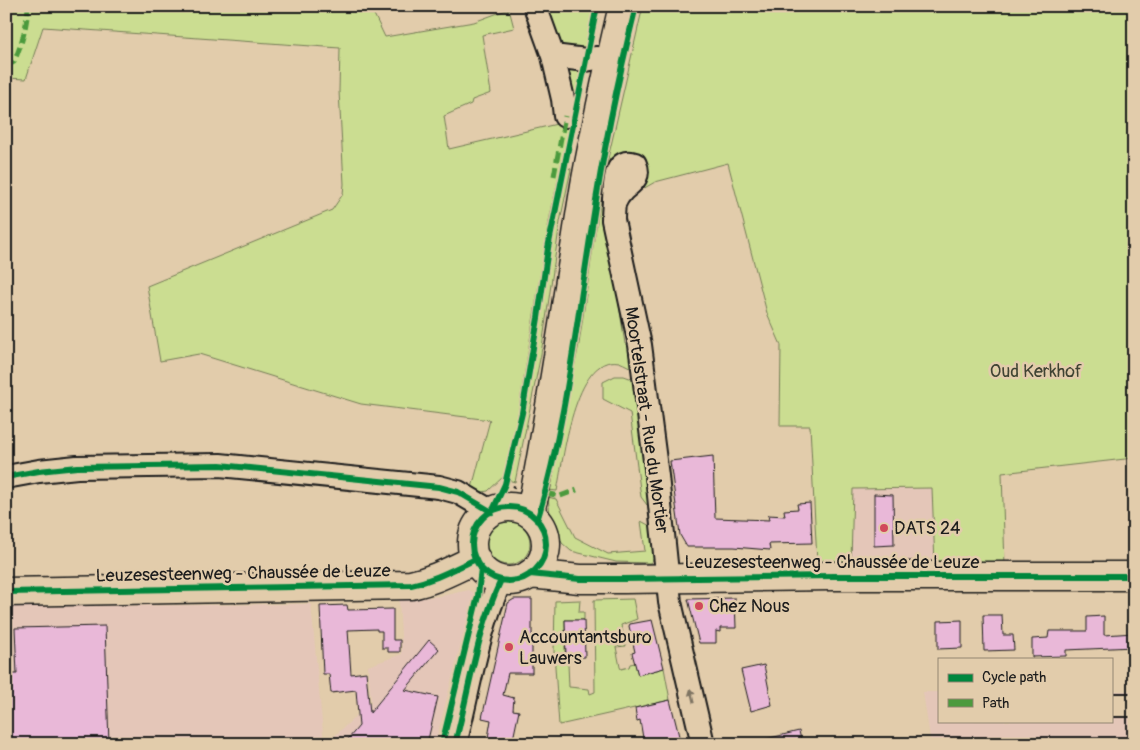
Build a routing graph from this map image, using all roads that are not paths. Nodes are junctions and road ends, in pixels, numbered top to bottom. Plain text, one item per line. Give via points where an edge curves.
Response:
1 (535, 6) edge
2 (609, 6) edge
3 (623, 6) edge
4 (552, 56) junction
5 (604, 59) junction
6 (565, 116) dead end
7 (614, 204) dead end
8 (6, 477) edge
9 (511, 511) junction
10 (546, 547) junction
11 (476, 559) junction
12 (530, 574) junction
13 (1134, 576) edge
14 (597, 578) junction
15 (668, 578) junction
16 (500, 580) junction
17 (6, 592) edge
18 (1112, 705) edge
19 (1134, 705) edge
20 (455, 744) edge
21 (703, 744) edge

1 - 4 street
2 - 5 main road
3 - 5 main road
4 - 5 street
4 - 6 street
5 - 9 main road via 572,174 541,379
7 - 15 street, Moortelstraat - Rue du Mortier via 613,220 640,345
8 - 9 street via 77,467 220,465 439,487
9 - 10 main road via 541,527
9 - 11 main road via 480,522 474,536
10 - 12 main road via 542,561
10 - 14 main road, Leuzesesteenweg - Chaussée de Leuze via 564,564
11 - 16 main road via 487,573
11 - 17 main road, Leuzesesteenweg - Chaussée de Leuze via 412,585
12 - 14 main road, Leuzesesteenweg - Chaussée de Leuze
12 - 16 main road via 514,580
13 - 15 main road, Leuzesesteenweg - Chaussée de Leuze
14 - 15 main road, Leuzesesteenweg - Chaussée de Leuze
21 -> 15 street, Moortelstraat - Rue du Mortier via 670,602
16 - 20 street via 491,603
18 - 19 street

